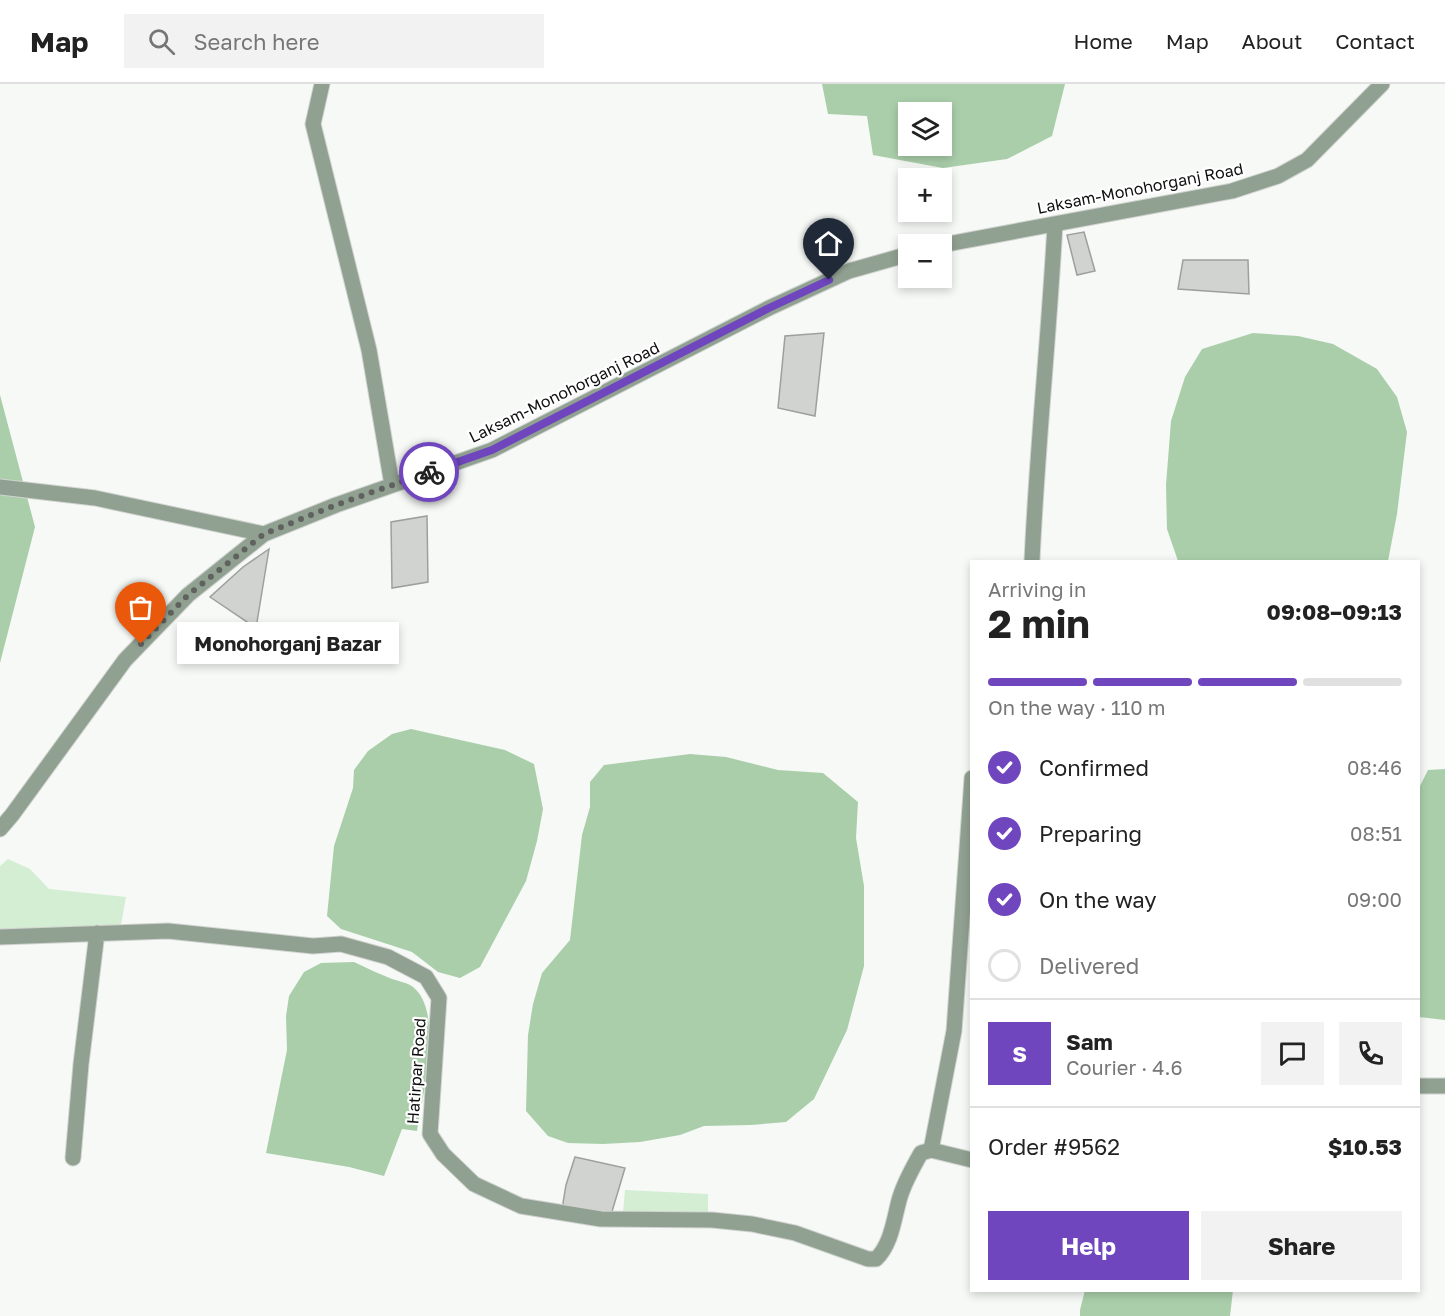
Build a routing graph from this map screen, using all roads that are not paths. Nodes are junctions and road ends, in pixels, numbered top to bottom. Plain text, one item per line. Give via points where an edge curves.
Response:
1 (322, 84) edge
2 (1382, 84) edge
3 (1055, 224) junction
4 (952, 243) edge
5 (898, 257) edge
6 (392, 485) junction
7 (0, 487) edge
8 (264, 534) junction
9 (1032, 560) edge
10 (970, 806) edge
11 (0, 829) edge
12 (97, 933) junction
13 (0, 937) edge
14 (1420, 1086) edge
15 (1445, 1086) edge
16 (931, 1150) junction
17 (73, 1158) dead end
18 (970, 1160) edge

1 - 6 street via 313,124 369,350
2 - 3 street, Laksam-Monohorganj Road via 1307,160 1278,176 1232,191
3 - 4 street, Laksam-Monohorganj Road
3 - 9 street
5 - 6 street, Laksam-Monohorganj Road via 849,271 769,308 492,450
6 - 8 street, Laksam-Monohorganj Road
7 - 8 street via 95,498
8 - 11 street, Laksam-Monohorganj Road via 188,595 125,660
10 - 16 street via 954,1031
12 - 13 street, Hatirpar Road
12 - 16 street, Hatirpar Road via 168,931 313,946 341,944 388,957 426,976 439,998 430,1134 443,1154 474,1184 521,1206 601,1219 752,1224 795,1233 876,1260 888,1239 910,1173 921,1153
12 - 17 street
14 - 15 street
16 - 18 street

